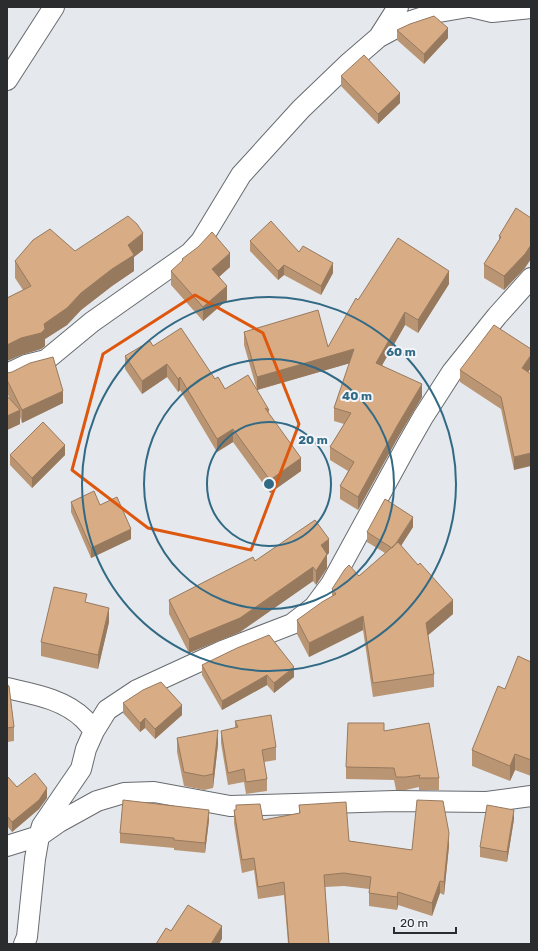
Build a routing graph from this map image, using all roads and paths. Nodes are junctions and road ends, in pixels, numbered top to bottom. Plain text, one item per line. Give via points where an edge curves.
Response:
1 (54, 7) edge
2 (398, 7) edge
3 (470, 7) edge
4 (531, 8) edge
5 (379, 36) junction
6 (7, 80) edge
7 (531, 278) edge
8 (7, 374) edge
9 (7, 688) edge
10 (94, 731) junction
11 (531, 796) edge
12 (38, 836) junction
13 (7, 846) edge
14 (24, 944) edge

1 - 6 street
2 - 5 street
3 - 4 street via 492,12
3 - 5 street via 439,12 405,23
5 - 8 street via 301,109 241,175 201,241 190,253 92,322 46,360 26,365
7 - 10 street via 452,372 411,438 331,584 314,607 292,624 222,651 137,690 107,710
9 - 10 street via 34,694 66,706 84,718
10 - 12 street via 81,769 42,826
11 - 12 street via 487,802 395,801 230,806 154,792 124,793 97,801
12 - 13 street
12 - 14 street via 27,937

